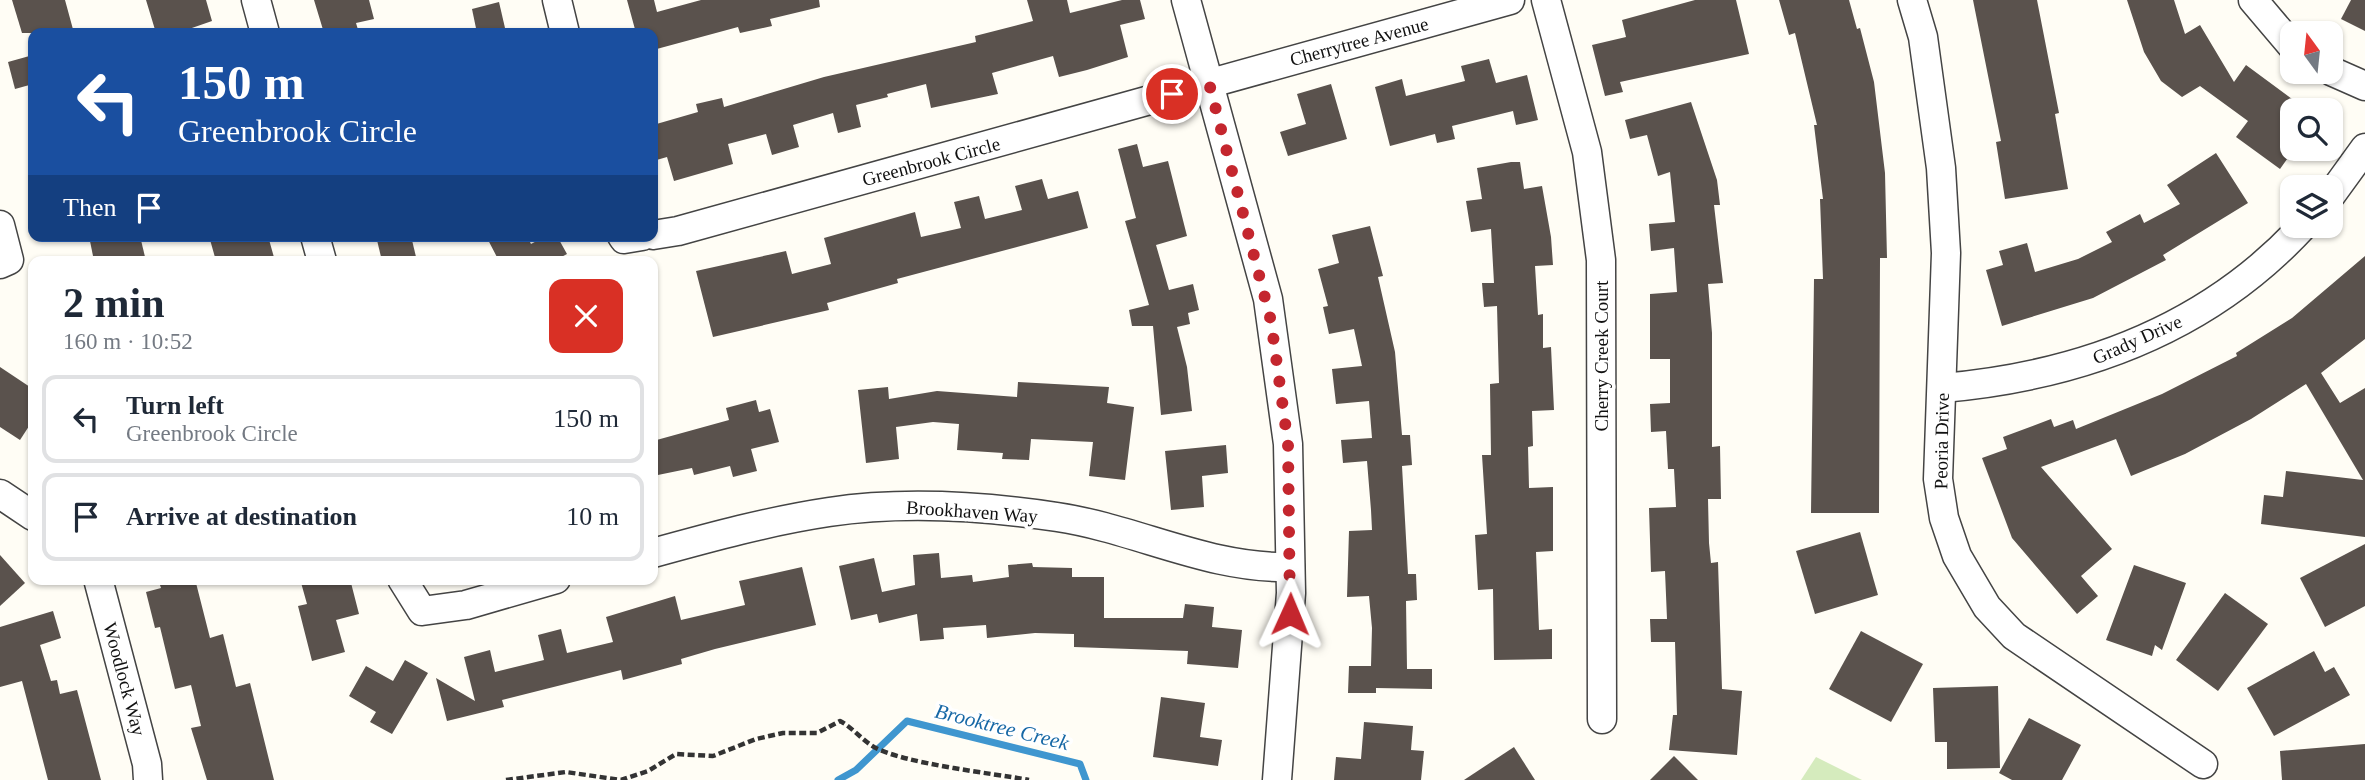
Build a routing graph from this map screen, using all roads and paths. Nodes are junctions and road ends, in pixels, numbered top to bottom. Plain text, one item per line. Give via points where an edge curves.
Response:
1 (256, 0) edge
2 (557, 0) edge
3 (1186, 0) edge
4 (1510, 0) edge
5 (1546, 0) edge
6 (1912, 0) edge
7 (2253, 0) edge
8 (264, 28) edge
9 (564, 28) edge
10 (2280, 32) edge
11 (2343, 76) edge
12 (1209, 83) junction
13 (2365, 86) edge
14 (2365, 148) edge
15 (2343, 178) edge
16 (0, 225) edge
17 (658, 233) edge
18 (2290, 238) edge
19 (0, 264) edge
20 (1942, 388) junction
21 (0, 494) edge
22 (28, 513) edge
23 (658, 552) edge
24 (1290, 568) junction
25 (100, 585) edge
26 (406, 585) edge
27 (535, 585) edge
28 (1602, 719) dead end
29 (2203, 764) dead end
30 (148, 780) edge
31 (506, 780) edge
32 (1029, 780) edge
33 (1276, 780) edge

1 - 8 street
2 - 9 street
3 - 12 street
4 - 12 street, Cherrytree Avenue
5 - 28 street, Cherry Creek Court via 1587,152 1601,260
6 - 20 street, Peoria Drive via 1923,37 1941,168 1946,253
7 - 10 street
11 - 13 street
12 - 17 street, Greenbrook Circle
12 - 24 street via 1268,299 1288,444
14 - 15 street
16 - 19 street via 9,260
18 - 20 street, Grady Drive via 2205,306 2106,356 2052,373
20 - 29 street, Peoria Drive via 1938,479 1944,518 1961,565 1987,607 2014,636
21 - 22 street
23 - 24 street, Brookhaven Way via 831,512 932,506 1058,517 1208,559
24 - 33 street via 1288,655
25 - 30 street, Woodlock Way
26 - 27 street via 422,611 466,605
31 - 32 path via 566,772 621,780 676,754 713,756 783,733 817,733 840,721 874,747 902,756

